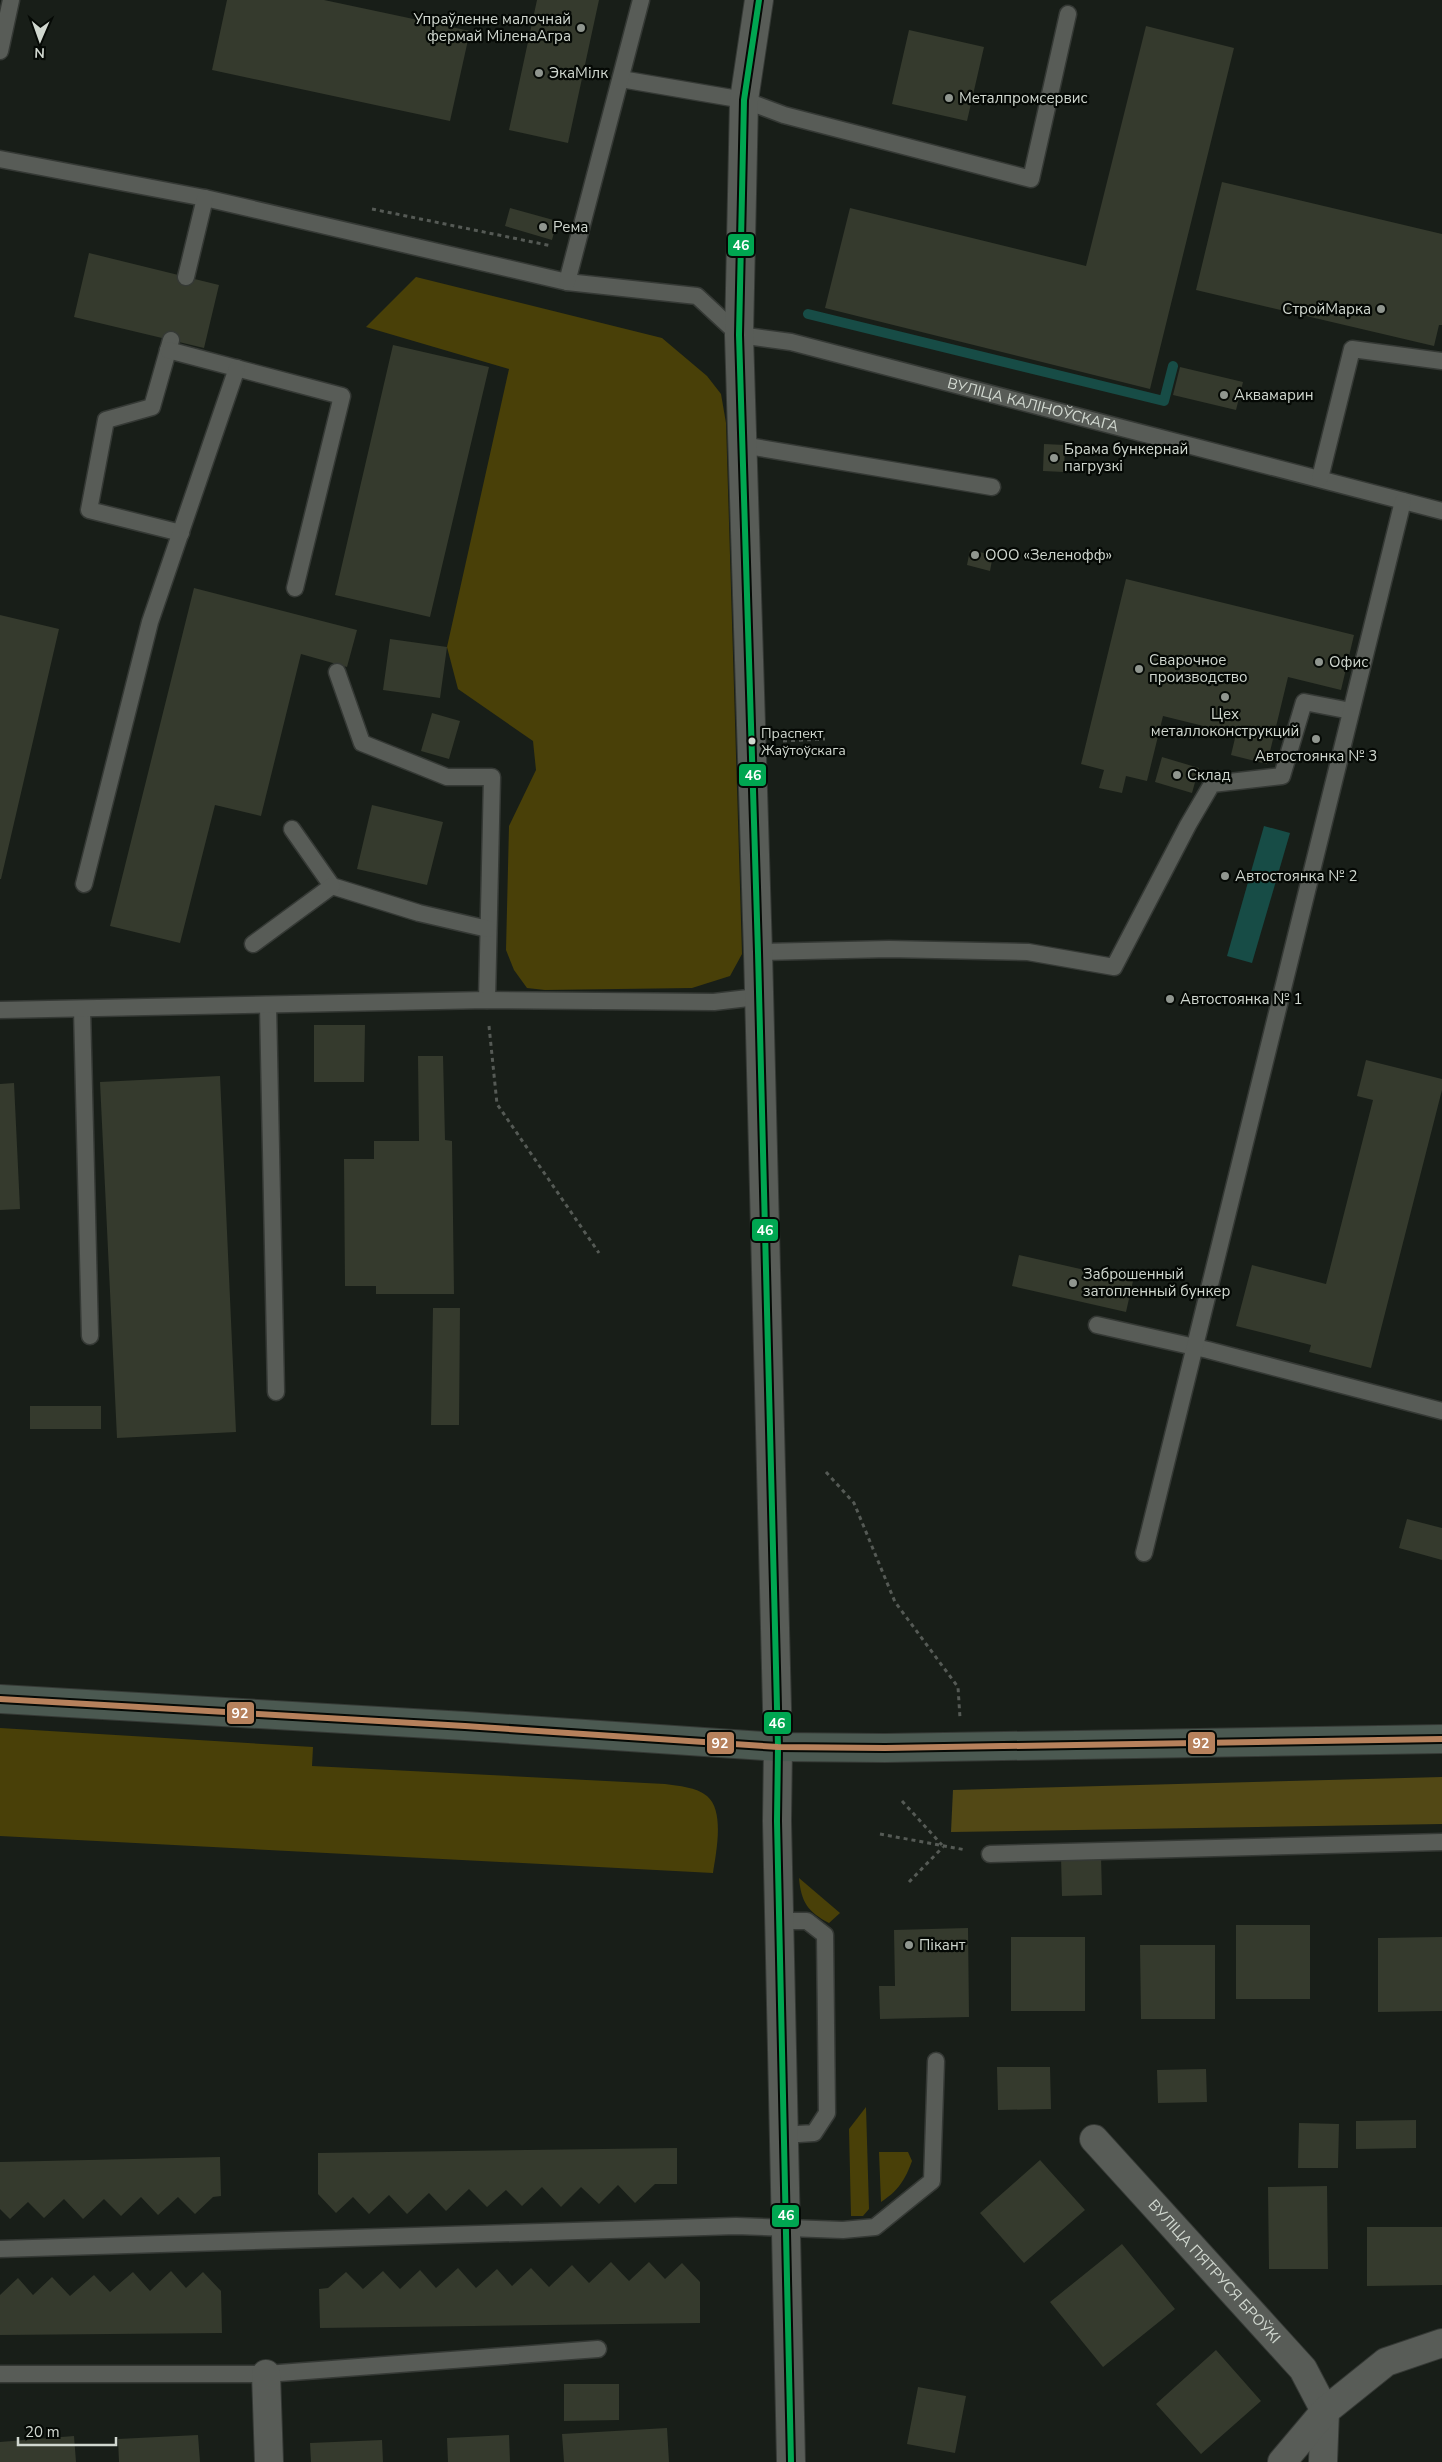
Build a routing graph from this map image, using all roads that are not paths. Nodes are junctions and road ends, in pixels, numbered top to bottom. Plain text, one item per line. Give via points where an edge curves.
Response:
1 (11, 0) edge
2 (641, 0) edge
3 (759, 0) edge
4 (1068, 14) dead end
5 (0, 51) edge
6 (620, 78) junction
7 (744, 100) junction
8 (0, 159) edge
9 (205, 198) junction
10 (186, 277) dead end
11 (567, 282) junction
12 (739, 336) junction
13 (1442, 361) edge
14 (237, 368) junction
15 (742, 445) junction
16 (1320, 478) junction
17 (992, 488) dead end
18 (1403, 501) junction
19 (1442, 511) edge
20 (182, 533) junction
21 (294, 588) dead end
22 (336, 672) dead end
23 (1352, 711) junction
24 (292, 829) dead end
25 (84, 884) dead end
26 (332, 886) junction
27 (488, 929) junction
28 (253, 944) dead end
29 (758, 952) junction
30 (757, 997) junction
31 (487, 1000) junction
32 (268, 1005) junction
33 (82, 1009) junction
34 (0, 1010) edge
35 (1097, 1325) dead end
36 (90, 1336) dead end
37 (1194, 1348) junction
38 (276, 1392) dead end
39 (1442, 1411) edge
40 (1144, 1553) dead end
41 (0, 1699) edge
42 (1442, 1739) edge
43 (778, 1747) junction
44 (1442, 1842) edge
45 (990, 1854) dead end
46 (779, 1922) junction
47 (936, 2062) dead end
48 (783, 2135) junction
49 (1094, 2139) dead end
50 (786, 2227) junction
51 (0, 2249) edge
52 (1442, 2343) edge
53 (598, 2349) dead end
54 (0, 2374) edge
55 (266, 2374) junction
56 (1325, 2411) junction
57 (269, 2462) edge
58 (791, 2462) edge
59 (1282, 2462) edge
60 (1323, 2462) edge

1 - 5 lane
2 - 6 lane
3 - 7 street
4 - 7 lane via 1031,179 784,115
6 - 7 lane
6 - 11 lane
7 - 12 street
8 - 9 lane
9 - 10 lane
9 - 11 lane
11 - 12 lane via 697,296
12 - 15 street
12 - 16 lane, ВУЛІЦА КАЛІНОЎСКАГА via 791,342
13 - 16 lane via 1352,349
14 - 20 lane
14 - 20 lane via 169,345 152,407 106,420 89,510
14 - 21 lane via 342,396
15 - 17 lane
15 - 29 street
16 - 18 lane, ВУЛІЦА КАЛІНОЎСКАГА
18 - 19 lane, ВУЛІЦА КАЛІНОЎСКАГА
18 - 23 lane
20 - 25 lane via 150,622
22 - 27 lane via 362,743 447,777 492,777
23 - 29 lane via 1304,702 1282,776 1212,784 1114,967 1028,952 889,949
23 - 37 lane
24 - 26 lane
26 - 27 lane via 419,913
26 - 28 lane
27 - 31 lane
29 - 30 street
30 - 31 lane via 714,1002
30 - 43 street
31 - 32 lane
32 - 33 lane
32 - 38 lane
33 - 34 lane
33 - 36 lane
35 - 37 lane
37 - 39 lane
37 - 40 lane
41 - 43 main road
42 - 43 main road
43 - 46 street
44 - 45 lane
46 - 48 street
46 - 48 lane via 807,1921 825,1936 827,2113 814,2133
47 - 50 lane via 932,2181 875,2227 843,2230
48 - 50 street
49 - 56 street, ВУЛІЦА ПЯТРУСЯ БРОЎКІ via 1303,2369
50 - 51 lane
50 - 58 street
52 - 56 street via 1386,2362
53 - 55 lane
54 - 55 lane
55 - 57 street
56 - 59 street
56 - 60 street

